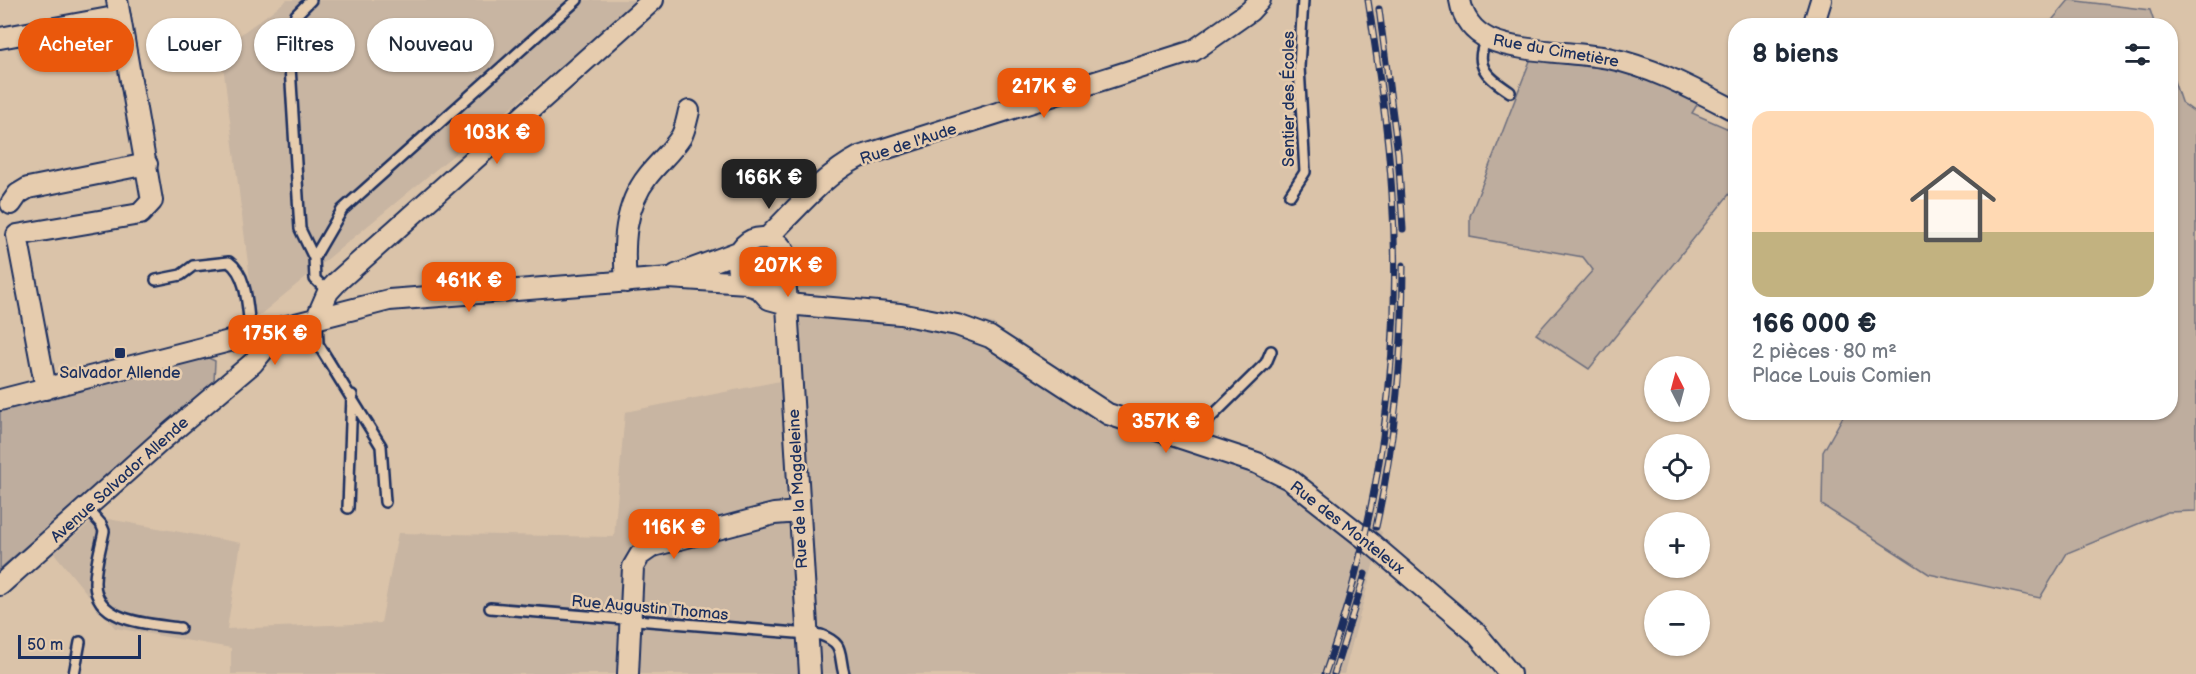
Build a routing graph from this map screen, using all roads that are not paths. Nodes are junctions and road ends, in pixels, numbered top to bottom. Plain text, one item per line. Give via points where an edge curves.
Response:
1 (311, 0) edge
2 (577, 0) edge
3 (653, 0) edge
4 (1260, 0) edge
5 (1303, 0) edge
6 (1460, 0) edge
7 (1821, 0) edge
8 (118, 8) edge
9 (1815, 18) edge
10 (0, 38) edge
11 (1487, 38) junction
12 (1510, 92) dead end
13 (1728, 107) edge
14 (689, 111) dead end
15 (147, 164) junction
16 (1290, 195) dead end
17 (6, 205) edge
18 (798, 208) junction
19 (17, 235) junction
20 (766, 238) junction
21 (741, 250) junction
22 (314, 258) junction
23 (785, 265) junction
24 (669, 278) junction
25 (156, 280) dead end
26 (626, 282) junction
27 (752, 285) junction
28 (328, 292) junction
29 (787, 304) junction
30 (317, 317) junction
31 (250, 335) junction
32 (1271, 351) dead end
33 (239, 374) junction
34 (46, 389) junction
35 (352, 395) junction
36 (0, 400) edge
37 (1191, 442) junction
38 (385, 502) dead end
39 (87, 508) junction
40 (348, 508) dead end
41 (799, 512) junction
42 (0, 585) edge
43 (490, 608) dead end
44 (631, 621) junction
45 (180, 628) dead end
46 (807, 635) junction
47 (80, 642) dead end
48 (74, 674) edge
49 (628, 674) edge
50 (810, 674) edge
51 (844, 674) edge
52 (1510, 674) edge

1 - 22 lane via 296,15 288,34 300,229
2 - 22 lane via 342,210
3 - 28 street
4 - 18 street, Rue de l'Aude via 1193,51 859,157 818,184
5 - 16 lane, Sentier des Écoles via 1299,67 1305,172
6 - 11 street, Rue du Cimetière via 1467,22
7 - 9 street
8 - 10 street
8 - 15 street
11 - 12 lane via 1481,50 1482,65 1488,77
11 - 13 street, Rue du Cimetière via 1625,62
14 - 26 street via 681,137 646,177 635,197 628,220
15 - 17 street via 28,188
15 - 19 street via 152,201 140,214
17 - 19 street
18 - 20 street, Rue de l'Aude
18 - 23 street, Rue de la Magdeleine
19 - 34 street
20 - 21 street via 756,239
20 - 23 street via 782,247
21 - 24 street
21 - 27 street via 737,262 740,273
22 - 28 lane via 315,279
23 - 27 street via 768,287
23 - 29 street, Rue de la Magdeleine
24 - 26 street
24 - 27 street
25 - 31 lane via 181,275 192,266 229,262 237,268 243,284
26 - 30 street via 389,300
27 - 29 street via 769,299
28 - 30 street
29 - 37 street, Rue des Monteleux via 900,314 957,325 990,337 1108,414
29 - 41 street, Rue de la Magdeleine
30 - 31 street
30 - 35 lane via 318,344
31 - 33 street
31 - 33 street, Avenue Salvador Allende via 262,352
31 - 34 street
32 - 37 lane via 1266,363 1200,428
33 - 39 street, Avenue Salvador Allende
34 - 36 street
35 - 38 lane via 381,446
35 - 40 lane
37 - 52 street, Rue des Monteleux via 1257,463 1289,479 1476,633
39 - 42 street, Avenue Salvador Allende
39 - 45 lane via 104,531 94,583 107,609 129,621
41 - 44 street via 774,514 653,546 640,555 633,567
41 - 46 street, Rue de la Magdeleine
43 - 44 lane, Rue Augustin Thomas
44 - 46 lane, Rue Augustin Thomas
44 - 49 street
46 - 50 street, Rue de la Magdeleine
46 - 51 lane, Rue Augustin Thomas via 834,640 840,649
47 - 48 lane

